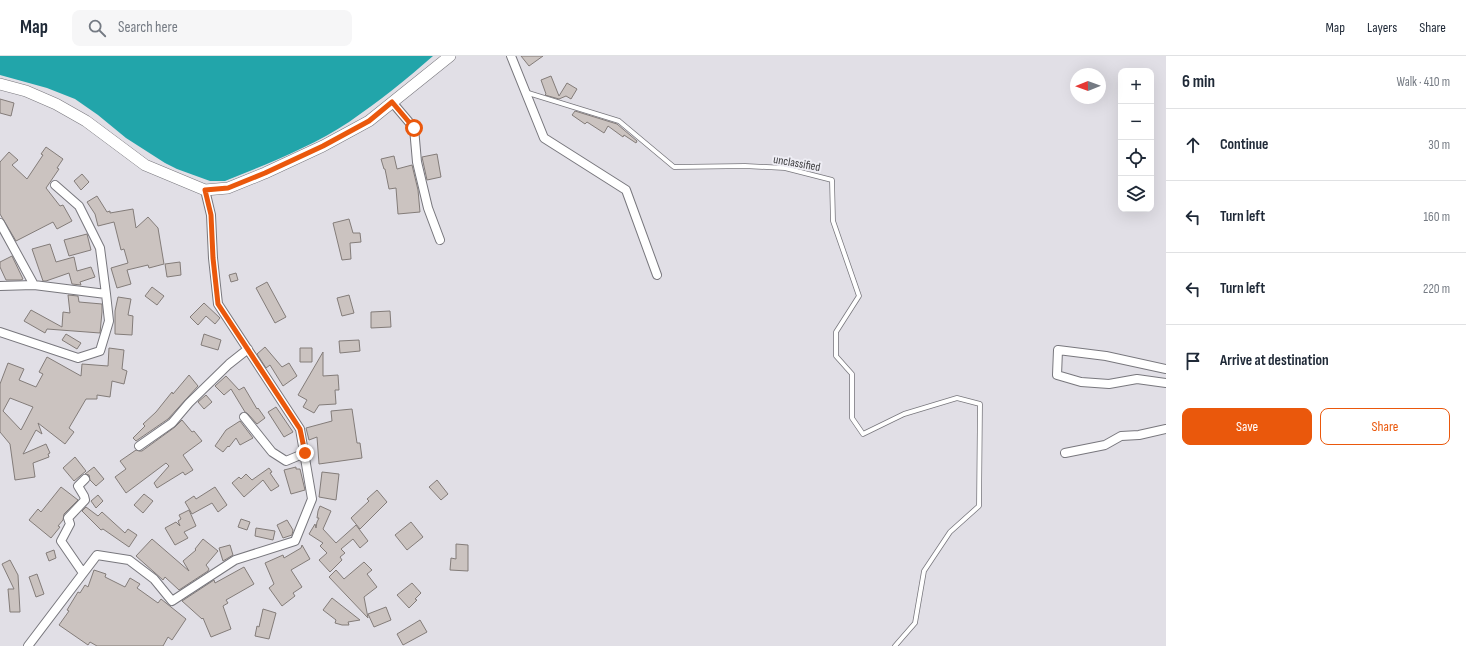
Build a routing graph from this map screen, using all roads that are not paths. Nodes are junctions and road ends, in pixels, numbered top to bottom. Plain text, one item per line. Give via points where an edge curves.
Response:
1 (450, 56) edge
2 (510, 56) edge
3 (0, 84) edge
4 (525, 91) junction
5 (392, 102) junction
6 (55, 185) dead end
7 (205, 190) junction
8 (0, 223) edge
9 (440, 240) dead end
10 (656, 275) dead end
11 (34, 285) junction
12 (0, 286) edge
13 (106, 294) junction
14 (0, 332) edge
15 (248, 349) junction
16 (1166, 369) edge
17 (1166, 383) edge
18 (244, 417) dead end
19 (1166, 429) edge
20 (139, 446) dead end
21 (305, 453) junction
22 (1065, 453) dead end
23 (85, 480) dead end
24 (83, 573) junction
25 (28, 646) edge
26 (895, 646) edge

1 - 5 main road
2 - 4 street
3 - 7 main road via 26,91 56,104 86,121 145,165
4 - 10 street via 544,138 626,190
4 - 26 lane, unclassified via 619,121 674,167 784,168 832,180 833,221 859,296 836,332 836,356 852,374 852,418 863,434 904,414 957,398 980,404 979,506 950,532 924,571 915,623
5 - 7 main road via 369,121 323,146 228,188
5 - 9 street via 414,128 417,162 428,208
6 - 13 street via 79,206 100,248
7 - 15 street via 211,215 218,304
8 - 11 street
11 - 12 street
11 - 13 street
13 - 14 street via 109,321 100,350 78,358
15 - 20 street via 229,364 172,423
15 - 21 street via 300,429
16 - 17 street via 1099,355 1058,350 1057,374 1081,382 1109,384 1137,379
18 - 21 street via 272,452 286,460
19 - 22 street via 1121,436 1105,444
21 - 24 street via 312,499 295,540 236,560 172,601 154,579 128,560 97,555
23 - 24 street via 78,486 85,500 68,518 70,524 61,541
24 - 25 street

